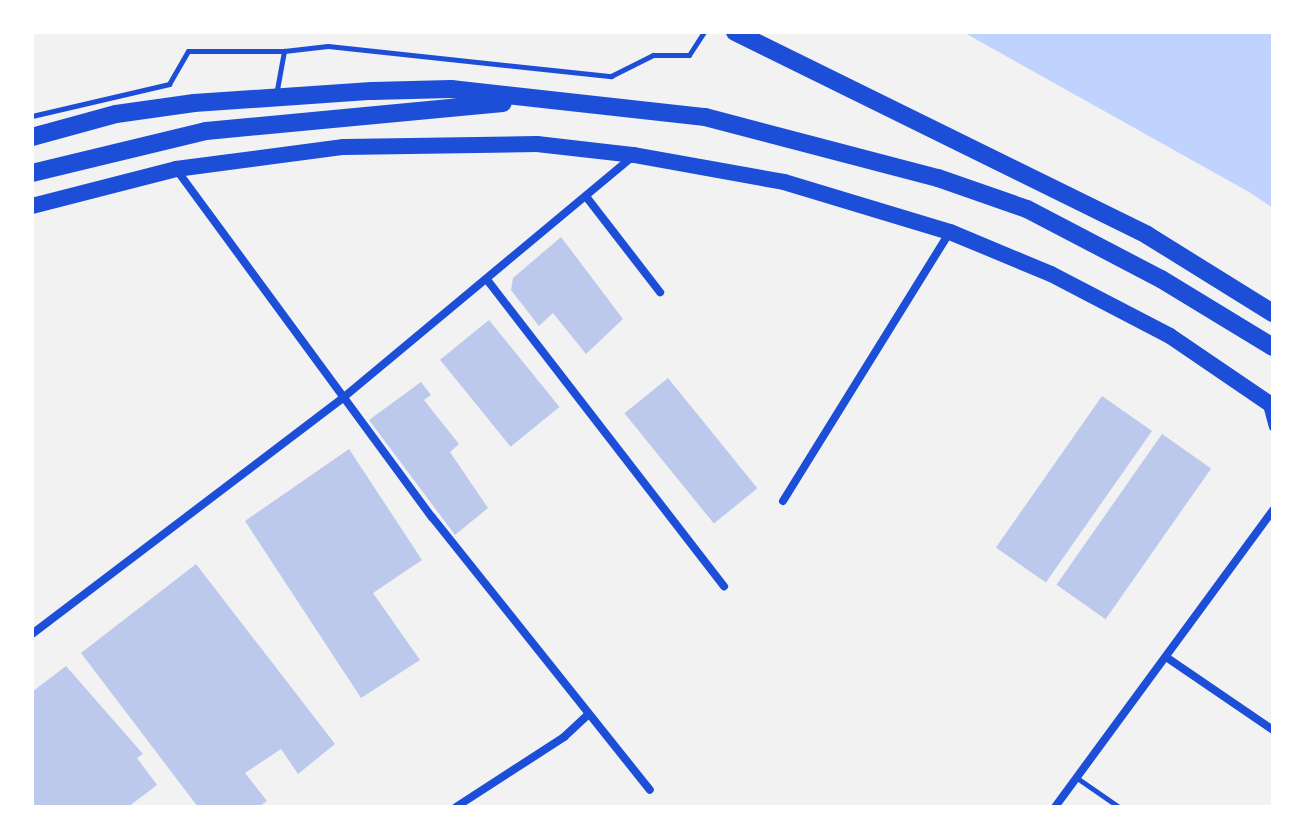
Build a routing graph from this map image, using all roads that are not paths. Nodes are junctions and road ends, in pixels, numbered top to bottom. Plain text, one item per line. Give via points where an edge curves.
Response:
1 (704, 32) edge
2 (735, 32) edge
3 (284, 51) junction
4 (276, 97) junction
5 (545, 100) junction
6 (32, 116) edge
7 (32, 137) edge
8 (634, 155) junction
9 (176, 169) junction
10 (32, 173) edge
11 (588, 199) junction
12 (32, 206) edge
13 (950, 232) junction
14 (488, 281) junction
15 (660, 292) dead end
16 (1273, 313) edge
17 (1273, 347) edge
18 (344, 397) junction
19 (1269, 403) edge
20 (1273, 427) edge
21 (783, 501) dead end
22 (1273, 510) edge
23 (724, 586) dead end
24 (32, 634) edge
25 (1166, 657) junction
26 (588, 715) junction
27 (1273, 730) edge
28 (1076, 777) junction
29 (650, 790) dead end
30 (456, 807) edge
31 (1055, 807) edge
32 (1119, 807) edge

1 - 3 lane via 689,55 653,55 611,76 328,46
2 - 16 highway via 1147,235
3 - 4 lane
3 - 6 lane via 188,51 169,84
4 - 5 highway via 451,89
4 - 7 highway via 116,114
5 - 10 highway via 206,131
5 - 17 highway via 705,117 938,178 1027,209 1161,279
8 - 9 highway via 537,144 372,146
8 - 11 street
8 - 13 highway via 784,182
9 - 12 highway
9 - 18 street
11 - 14 street
11 - 15 street
13 - 19 highway via 1051,274 1170,336
13 - 21 street
14 - 18 street
14 - 23 street
18 - 24 street
18 - 26 street
19 - 20 street
22 - 25 street
25 - 27 street
25 - 28 street
26 - 29 street
26 - 30 street via 564,737
28 - 31 street
28 - 32 lane

